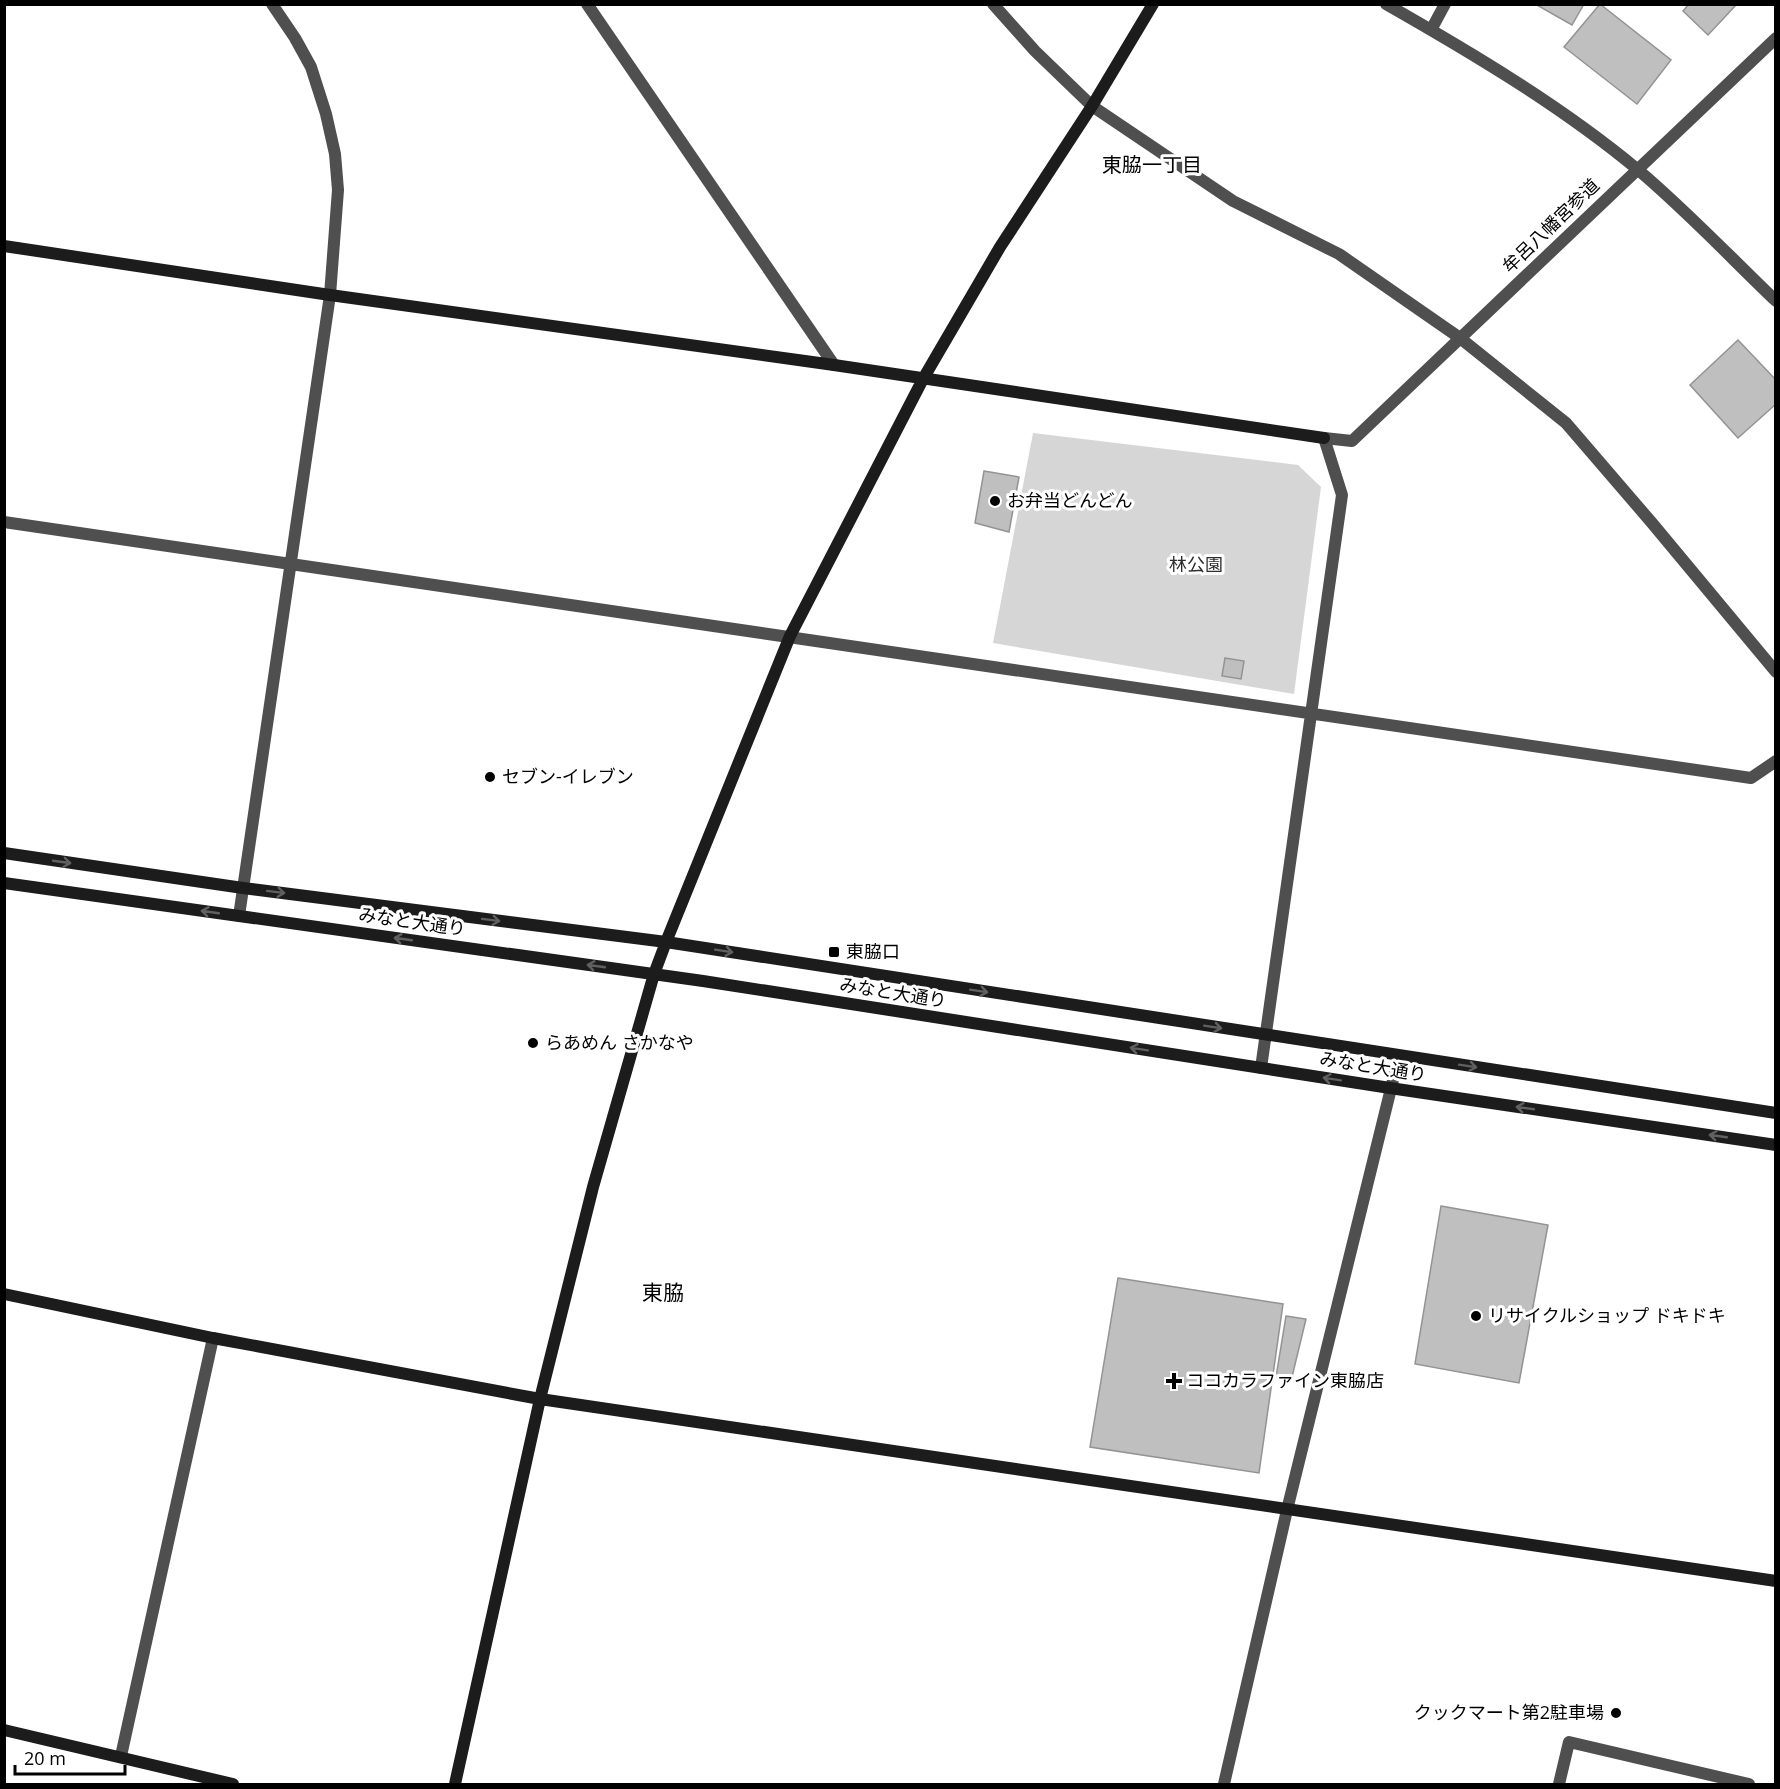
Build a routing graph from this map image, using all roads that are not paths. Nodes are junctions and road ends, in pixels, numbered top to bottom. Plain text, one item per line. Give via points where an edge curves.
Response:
1 (272, 4) edge
2 (587, 4) edge
3 (993, 4) edge
4 (1153, 4) edge
5 (1386, 4) edge
6 (1445, 4) edge
7 (1431, 30) junction
8 (1776, 38) edge
9 (1092, 106) junction
10 (1637, 169) junction
11 (4, 246) edge
12 (330, 295) junction
13 (1776, 301) edge
14 (1460, 338) junction
15 (834, 365) junction
16 (923, 379) junction
17 (1324, 438) junction
18 (4, 522) edge
19 (290, 564) junction
20 (790, 636) junction
21 (1776, 672) edge
22 (1310, 714) junction
23 (1776, 760) edge
24 (4, 854) edge
25 (4, 883) edge
26 (243, 888) junction
27 (238, 916) junction
28 (666, 942) junction
29 (654, 974) junction
30 (1266, 1035) junction
31 (1399, 1056) junction
32 (1261, 1068) junction
33 (1390, 1088) junction
34 (1776, 1113) edge
35 (1776, 1145) edge
36 (4, 1294) edge
37 (213, 1338) junction
38 (540, 1399) junction
39 (1287, 1510) junction
40 (1776, 1581) edge
41 (4, 1730) edge
42 (121, 1756) junction
43 (233, 1785) edge
44 (455, 1785) edge
45 (1224, 1785) edge
46 (1559, 1785) edge
47 (1749, 1785) edge

1 - 12 street via 311,67 334,154 338,190
2 - 15 street
3 - 9 street
4 - 9 street
5 - 7 street
6 - 7 street
7 - 10 street via 1537,95
8 - 10 street, 牟呂八幡宮参道
9 - 14 street via 1233,201 1339,254
9 - 16 street via 1000,247
10 - 13 street
10 - 14 street, 牟呂八幡宮参道
11 - 12 street
12 - 15 street
12 - 19 street
14 - 17 street, 牟呂八幡宮参道 via 1352,441
14 - 21 street via 1566,423
15 - 16 street
16 - 17 street
16 - 20 street
17 - 22 street via 1342,495
18 - 19 street
19 - 20 street
19 - 26 street
20 - 22 street
20 - 28 street
22 - 23 street via 1751,778
22 - 30 street
24 -> 26 street, みなと大通り
27 -> 25 street, みなと大通り
26 - 27 street
26 -> 28 street, みなと大通り
29 -> 27 street, みなと大通り
28 - 29 street
28 -> 30 street, みなと大通り
32 -> 29 street, みなと大通り
29 - 38 street via 593,1187
30 - 31 street, みなと大通り
30 - 32 street
31 - 33 street
31 -> 34 street, みなと大通り
33 -> 32 street, みなと大通り
35 -> 33 street, みなと大通り
33 - 39 street
36 - 37 street
37 - 38 street
37 - 42 street
38 - 39 street
38 - 44 street
39 - 40 street
39 - 45 street
41 - 42 street
42 - 43 street
46 - 47 street via 1569,1742

